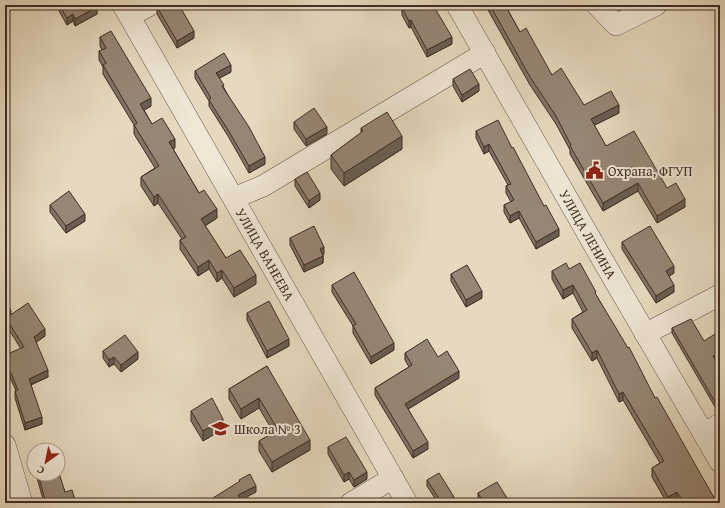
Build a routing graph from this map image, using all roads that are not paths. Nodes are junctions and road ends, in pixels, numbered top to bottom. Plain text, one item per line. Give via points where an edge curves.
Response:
1 (150, 5) edge
2 (457, 5) edge
3 (597, 5) edge
4 (656, 5) edge
5 (126, 11) edge
6 (485, 53) junction
7 (234, 198) junction
8 (720, 295) edge
9 (645, 334) junction
10 (712, 429) edge
11 (5, 445) edge
12 (720, 462) edge
13 (393, 478) junction
14 (22, 503) edge
15 (351, 503) edge
16 (407, 503) edge

1 - 5 street
2 - 6 street, УЛИЦА ЛЕНИНА
3 - 4 street via 616,25
5 - 7 street, УЛИЦА ВАНЕЕВА
6 - 7 street via 263,186
6 - 9 street, УЛИЦА ЛЕНИНА
7 - 13 street, УЛИЦА ВАНЕЕВА
8 - 9 street
9 - 10 street, УЛИЦА ЛЕНИНА
10 - 12 street, УЛИЦА ЛЕНИНА
11 - 14 street
13 - 15 street
13 - 16 street, УЛИЦА ВАНЕЕВА

